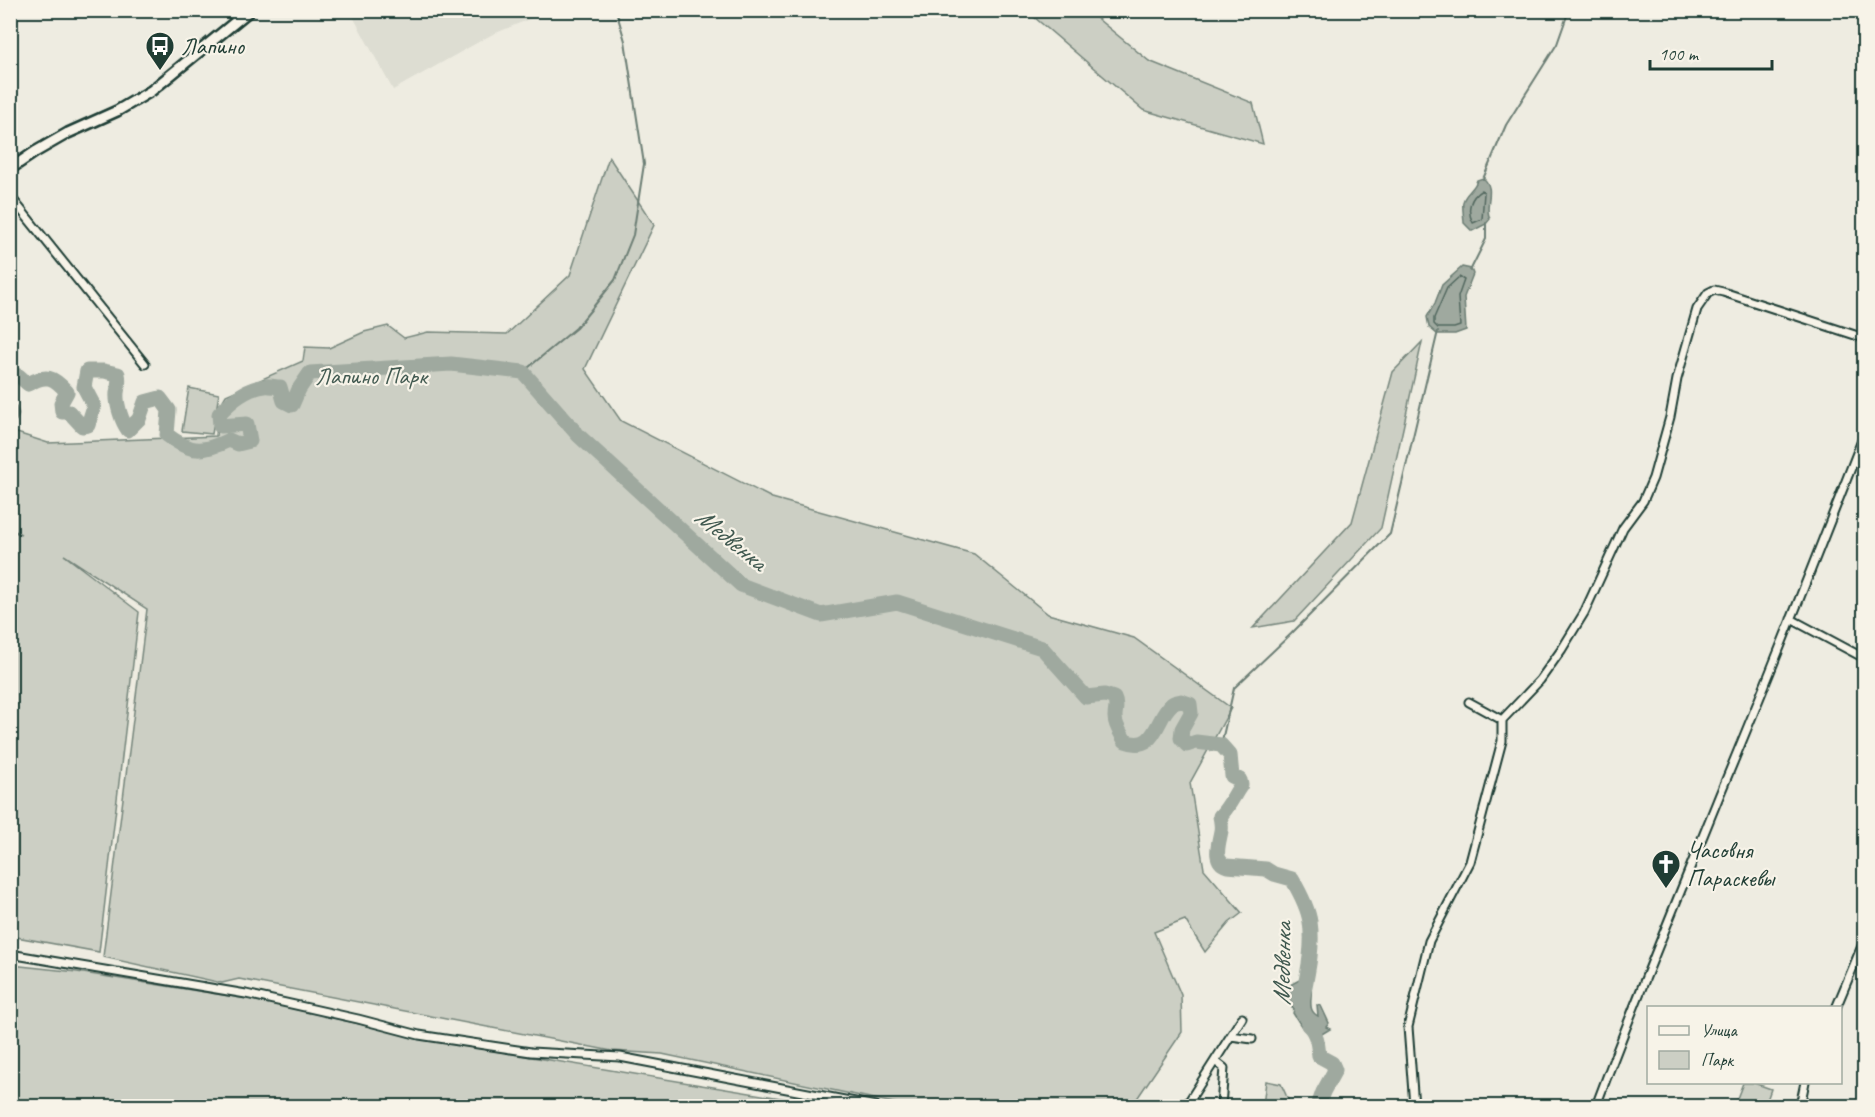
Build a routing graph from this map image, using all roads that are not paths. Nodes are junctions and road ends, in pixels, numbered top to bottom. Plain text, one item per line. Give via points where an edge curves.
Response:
1 (225, 10) edge
2 (250, 10) edge
3 (238, 19) junction
4 (10, 169) edge
5 (10, 196) edge
6 (1864, 338) edge
7 (145, 364) dead end
8 (1864, 435) edge
9 (1791, 619) junction
10 (1864, 658) edge
11 (1469, 702) dead end
12 (1502, 720) junction
13 (1864, 941) edge
14 (10, 954) edge
15 (1837, 1006) edge
16 (1242, 1018) dead end
17 (1231, 1036) junction
18 (1252, 1039) dead end
19 (1215, 1061) junction
20 (1805, 1084) edge
21 (876, 1107) edge
22 (1186, 1107) edge
23 (1221, 1107) edge
24 (1414, 1107) edge
25 (1596, 1107) edge
26 (1800, 1107) edge

1 - 3 street
2 - 3 main road
3 - 4 main road via 151,91
5 - 7 street
6 - 12 street via 1723,292 1708,293 1697,309 1649,489 1623,528 1575,629 1540,680
8 - 9 street
9 - 10 street
9 - 25 street
11 - 12 street
12 - 24 street via 1502,741 1470,862 1429,941 1408,1028
13 - 15 street
14 - 21 street via 246,994 419,1035 531,1052 620,1057
16 - 17 street
17 - 18 street
17 - 19 street
19 - 22 street
19 - 23 street via 1224,1068
20 - 26 street

